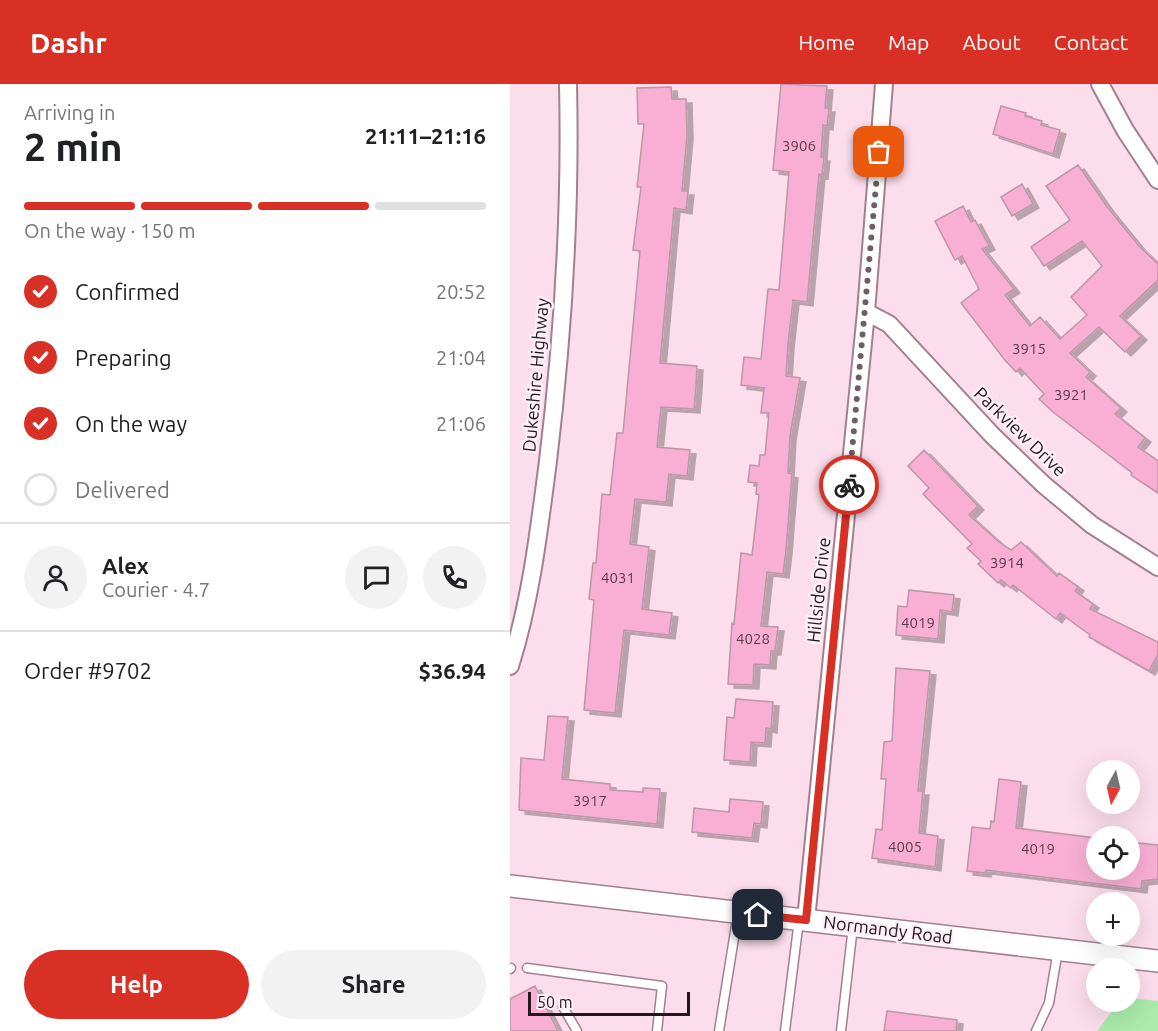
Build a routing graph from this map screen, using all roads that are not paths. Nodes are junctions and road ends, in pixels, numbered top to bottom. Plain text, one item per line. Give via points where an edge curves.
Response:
1 (568, 84) edge
2 (884, 84) edge
3 (1101, 84) edge
4 (1158, 180) edge
5 (866, 312) junction
6 (1158, 567) edge
7 (510, 666) edge
8 (510, 886) edge
9 (738, 912) junction
10 (802, 920) junction
11 (853, 926) junction
12 (1058, 950) junction
13 (1158, 962) edge
14 (527, 968) dead end
15 (563, 1007) dead end
16 (577, 1031) edge
17 (657, 1031) edge
18 (719, 1031) edge
19 (785, 1031) edge
20 (841, 1031) edge
21 (1036, 1031) edge

1 - 7 street, Dukeshire Highway via 568,211 554,410 533,570
2 - 5 street, Hillside Drive
3 - 4 street
5 - 6 street, Parkview Drive via 889,324 1044,485 1092,525
5 - 10 street, Hillside Drive
8 - 9 street, Normandy Road
9 - 10 street, Normandy Road
9 - 18 lane
10 - 11 street, Normandy Road
10 - 19 lane
11 - 12 street, Normandy Road
11 - 20 lane
12 - 13 street, Normandy Road
12 - 21 lane via 1049,1003
14 - 17 lane via 662,986
15 - 16 lane

